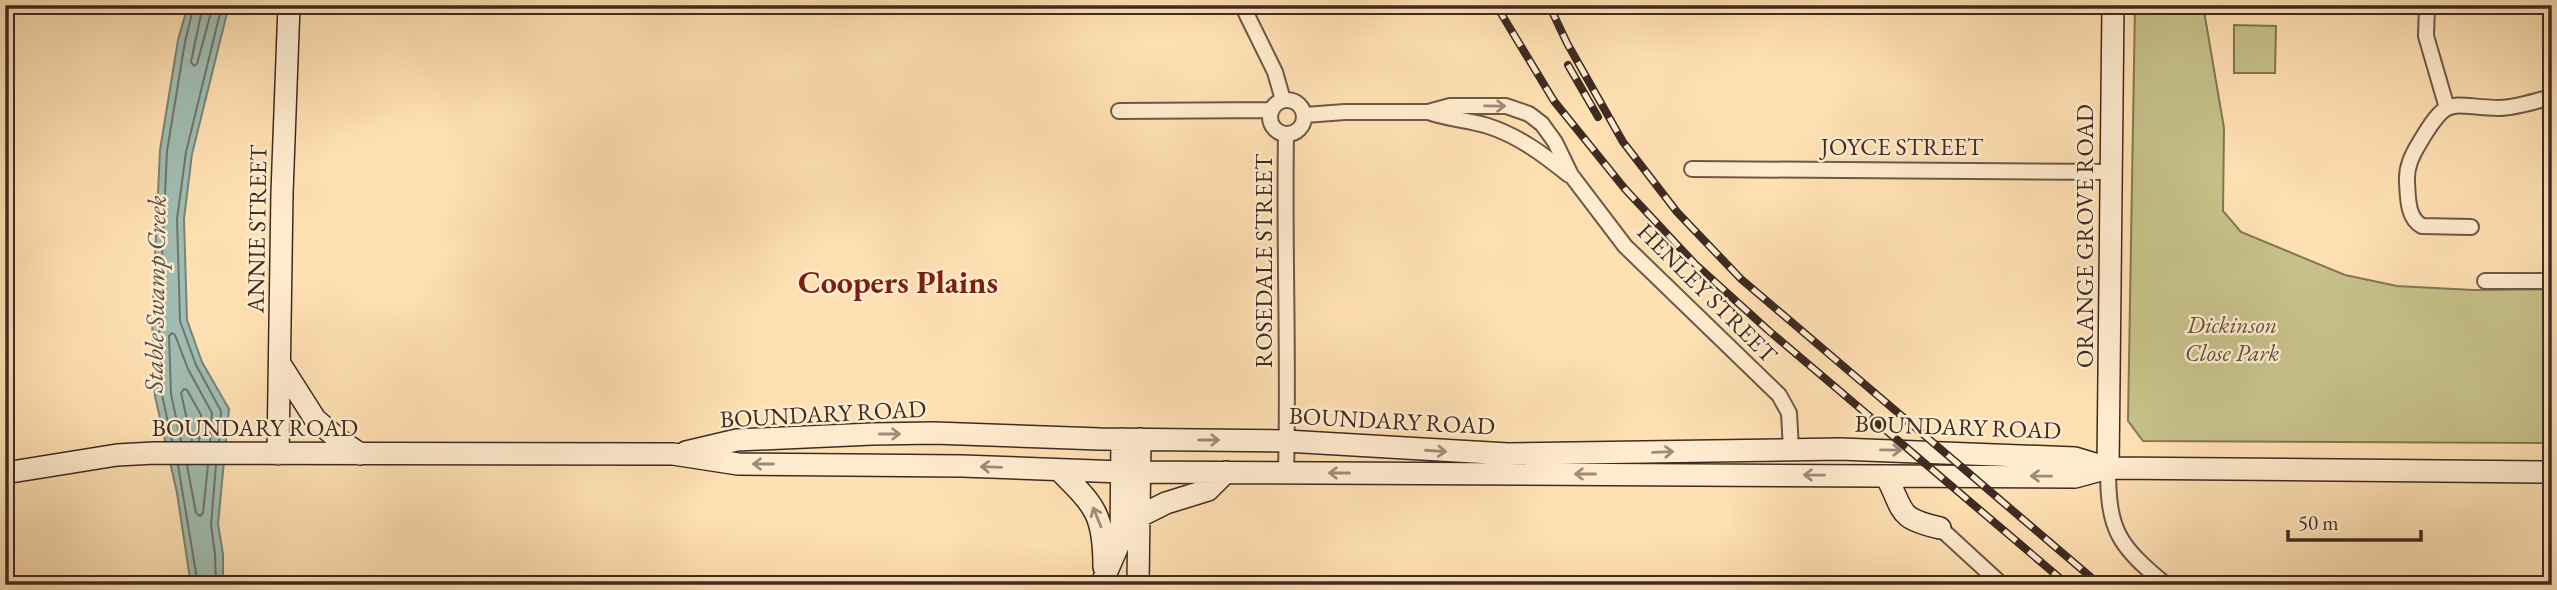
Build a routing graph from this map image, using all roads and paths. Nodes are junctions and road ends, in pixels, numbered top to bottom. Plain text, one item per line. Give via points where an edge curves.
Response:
1 (289, 5) edge
2 (1242, 5) edge
3 (2113, 5) edge
4 (2427, 5) edge
5 (2552, 97) edge
6 (1283, 100) junction
7 (2447, 108) junction
8 (1272, 110) junction
9 (1119, 111) dead end
10 (1428, 112) junction
11 (1305, 115) junction
12 (1286, 134) junction
13 (1692, 169) dead end
14 (2112, 172) junction
15 (1570, 175) junction
16 (2471, 228) dead end
17 (2485, 281) dead end
18 (2552, 281) edge
19 (281, 364) junction
20 (1131, 439) junction
21 (1286, 441) junction
22 (1791, 449) junction
23 (278, 454) junction
24 (360, 454) junction
25 (673, 454) junction
26 (2108, 468) junction
27 (1059, 470) junction
28 (1130, 472) junction
29 (1226, 472) junction
30 (1286, 472) junction
31 (2552, 472) edge
32 (5, 473) edge
33 (1885, 476) junction
34 (1138, 517) junction
35 (1940, 528) joint
36 (1104, 581) edge
37 (1138, 585) edge
38 (2002, 585) edge
39 (2166, 585) edge

1 - 19 main road, ANNIE STREET
2 - 6 street via 1275,72
3 - 14 main road, ORANGE GROVE ROAD
4 - 7 street via 2426,36
5 - 7 street via 2510,107 2463,104
6 - 8 street
6 - 11 street via 1295,101
7 - 16 street via 2434,119 2411,157 2406,173 2409,207 2422,226
8 - 9 street
8 - 12 street via 1272,126
10 - 11 street, HENLEY STREET
10 - 15 street, HENLEY STREET via 1514,137
10 -> 15 street, HENLEY STREET via 1450,106 1520,109 1542,124
11 - 12 street via 1300,129
12 - 21 street, ROSEDALE STREET
13 - 14 street, JOYCE STREET
14 - 26 main road, ORANGE GROVE ROAD
15 - 22 street, HENLEY STREET via 1626,246 1779,396 1789,413
17 - 18 street
19 - 23 main road, ANNIE STREET
19 - 24 main road via 316,419
20 -> 21 main road, BOUNDARY ROAD
25 -> 20 main road, BOUNDARY ROAD via 737,440 872,434
20 - 28 main road
21 -> 22 main road, BOUNDARY ROAD via 1519,454
21 - 30 street, ROSEDALE STREET
22 -> 26 main road, BOUNDARY ROAD via 2066,457
23 - 24 main road, BOUNDARY ROAD
23 - 32 main road, BOUNDARY ROAD via 117,455
24 - 25 main road, BOUNDARY ROAD
27 -> 25 main road, BOUNDARY ROAD via 738,464
26 - 31 main road, BOUNDARY ROAD
26 -> 33 main road, BOUNDARY ROAD via 2075,477
26 - 39 street via 2109,505 2118,536
27 - 28 main road, BOUNDARY ROAD
36 -> 27 main road via 1099,518 1084,494
28 - 29 main road, BOUNDARY ROAD
28 - 34 main road
28 - 36 main road via 1121,540
29 - 30 main road, BOUNDARY ROAD
29 - 34 main road via 1209,490
33 -> 30 main road, BOUNDARY ROAD
33 - 35 main road via 1907,517
34 - 37 main road
35 - 38 street

